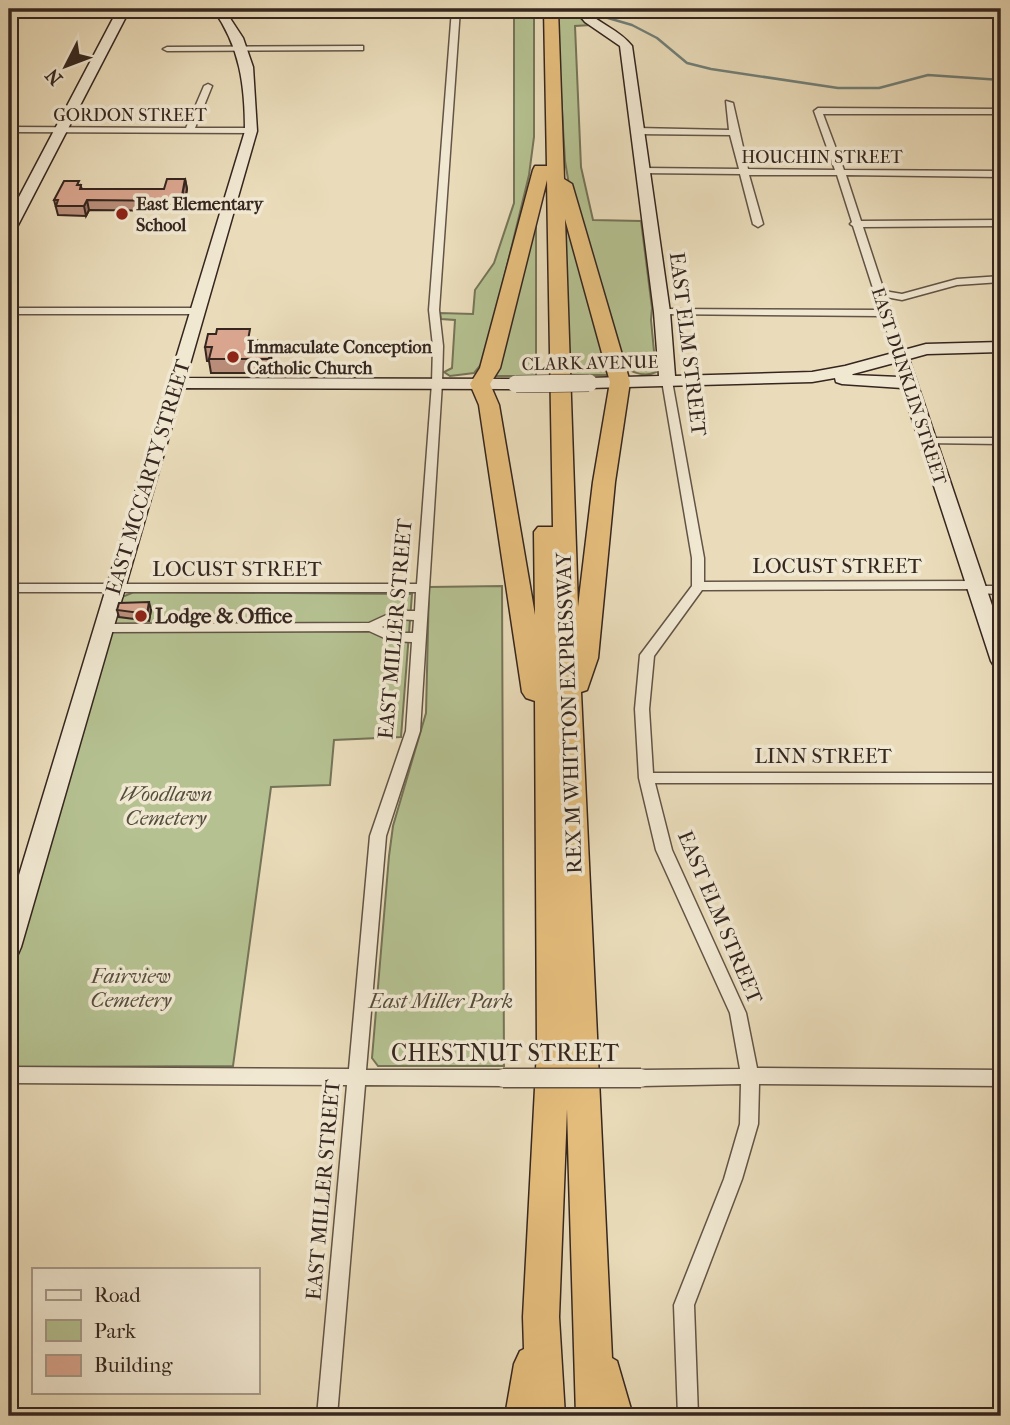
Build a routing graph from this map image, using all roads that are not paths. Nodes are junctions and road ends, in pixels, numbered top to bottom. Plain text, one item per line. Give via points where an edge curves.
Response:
1 (124, 9) edge
2 (219, 9) edge
3 (456, 9) edge
4 (540, 9) edge
5 (551, 9) edge
6 (579, 9) edge
7 (360, 48) dead end
8 (167, 49) dead end
9 (243, 49) junction
10 (208, 86) dead end
11 (730, 103) dead end
12 (1001, 111) edge
13 (9, 130) edge
14 (61, 130) junction
15 (190, 130) junction
16 (251, 131) junction
17 (637, 131) junction
18 (734, 133) junction
19 (548, 170) junction
20 (643, 172) junction
21 (744, 172) junction
22 (842, 173) junction
23 (1001, 174) edge
24 (13, 210) edge
25 (1001, 223) edge
26 (758, 224) dead end
27 (855, 224) junction
28 (9, 229) edge
29 (1001, 279) edge
30 (879, 293) junction
31 (902, 297) junction
32 (885, 310) junction
33 (9, 311) edge
34 (197, 311) junction
35 (662, 312) junction
36 (1001, 347) edge
37 (900, 356) junction
38 (861, 367) junction
39 (812, 377) junction
40 (667, 381) junction
41 (620, 382) junction
42 (176, 383) junction
43 (437, 383) junction
44 (480, 383) junction
45 (909, 383) junction
46 (928, 441) junction
47 (1001, 441) edge
48 (698, 586) junction
49 (9, 588) edge
50 (424, 588) junction
51 (976, 588) junction
52 (115, 589) junction
53 (1001, 590) edge
54 (422, 616) junction
55 (371, 627) junction
56 (104, 628) junction
57 (420, 638) junction
58 (1001, 660) edge
59 (569, 719) junction
60 (549, 757) junction
61 (646, 778) junction
62 (1001, 778) edge
63 (15, 903) edge
64 (9, 947) edge
65 (9, 1075) edge
66 (750, 1076) junction
67 (356, 1077) junction
68 (1001, 1078) edge
69 (590, 1313) junction
70 (541, 1317) junction
71 (327, 1416) edge
72 (524, 1416) edge
73 (546, 1416) edge
74 (595, 1416) edge
75 (614, 1416) edge
76 (688, 1416) edge

1 - 14 main road
2 - 9 main road, EAST MCCARTY STREET
3 - 43 street, EAST MILLER STREET via 434,310
4 - 19 highway, REX M WHITTON EXPRESSWAY
5 - 19 highway, REX M WHITTON EXPRESSWAY
6 - 17 main road, EAST ELM STREET via 626,47
7 - 9 street
8 - 9 street
9 - 16 main road, EAST MCCARTY STREET via 252,90
10 - 15 street
11 - 18 street
12 - 22 street, EAST DUNKLIN STREET via 818,111
13 - 14 street, GORDON STREET
14 - 15 street, GORDON STREET
14 - 24 main road
15 - 16 street, GORDON STREET
16 - 34 main road, EAST MCCARTY STREET
17 - 18 street
17 - 20 main road, EAST ELM STREET
18 - 21 street
19 - 41 highway via 566,189
19 - 44 highway via 490,368
19 - 59 highway, REX M WHITTON EXPRESSWAY
19 - 60 highway, REX M WHITTON EXPRESSWAY
20 - 21 street, HOUCHIN STREET
20 - 35 main road, EAST ELM STREET
21 - 22 street, HOUCHIN STREET
21 - 26 street
22 - 23 street, HOUCHIN STREET
22 - 27 street, EAST DUNKLIN STREET
24 - 28 main road
25 - 27 street
27 - 30 street, EAST DUNKLIN STREET
29 - 31 street via 957,282
30 - 31 street
30 - 32 street, EAST DUNKLIN STREET
31 - 32 street
32 - 35 street
32 - 37 street, EAST DUNKLIN STREET
33 - 34 street
34 - 42 main road, EAST MCCARTY STREET
35 - 40 main road, EAST ELM STREET
36 - 37 main road, CLARK AVENUE via 926,349
37 - 38 main road, CLARK AVENUE
37 - 45 main road, EAST DUNKLIN STREET
38 - 39 main road, CLARK AVENUE
38 - 45 main road
39 - 40 main road, CLARK AVENUE
39 - 45 main road
40 - 41 main road, CLARK AVENUE
40 - 48 street, EAST ELM STREET via 698,558
41 - 44 main road, CLARK AVENUE, bridge
41 - 59 highway via 585,658
42 - 43 main road, CLARK AVENUE
42 - 52 main road, EAST MCCARTY STREET
43 - 44 main road, CLARK AVENUE
43 - 50 street, EAST MILLER STREET
44 - 60 highway via 489,405
45 - 46 main road, EAST DUNKLIN STREET
46 - 47 street
46 - 51 main road, EAST DUNKLIN STREET
48 - 51 street, LOCUST STREET
48 - 61 street, EAST ELM STREET via 648,654 642,709
49 - 52 street, LOCUST STREET
50 - 52 street, LOCUST STREET
50 - 54 street, EAST MILLER STREET
51 - 53 street, LOCUST STREET
51 - 58 main road, EAST DUNKLIN STREET
52 - 56 main road, EAST MCCARTY STREET
54 - 55 street via 395,615
54 - 57 street, EAST MILLER STREET
55 - 56 street
55 - 57 street via 391,637
56 - 63 main road, EAST MCCARTY STREET
57 - 67 street, EAST MILLER STREET via 413,730 378,836
59 - 69 highway, REX M WHITTON EXPRESSWAY
60 - 70 highway, REX M WHITTON EXPRESSWAY via 553,1050
61 - 62 street, LINN STREET
61 - 66 street, EAST ELM STREET via 664,850 738,1013
63 - 64 main road, EAST MCCARTY STREET
65 - 67 street, CHESTNUT STREET
66 - 67 street, CHESTNUT STREET, bridge
66 - 68 street, CHESTNUT STREET
66 - 76 street, EAST ELM STREET via 749,1124 733,1179 684,1305
67 - 71 street, EAST MILLER STREET
69 - 74 highway, REX M WHITTON EXPRESSWAY
69 - 75 highway
70 - 72 highway
70 - 73 highway, REX M WHITTON EXPRESSWAY

